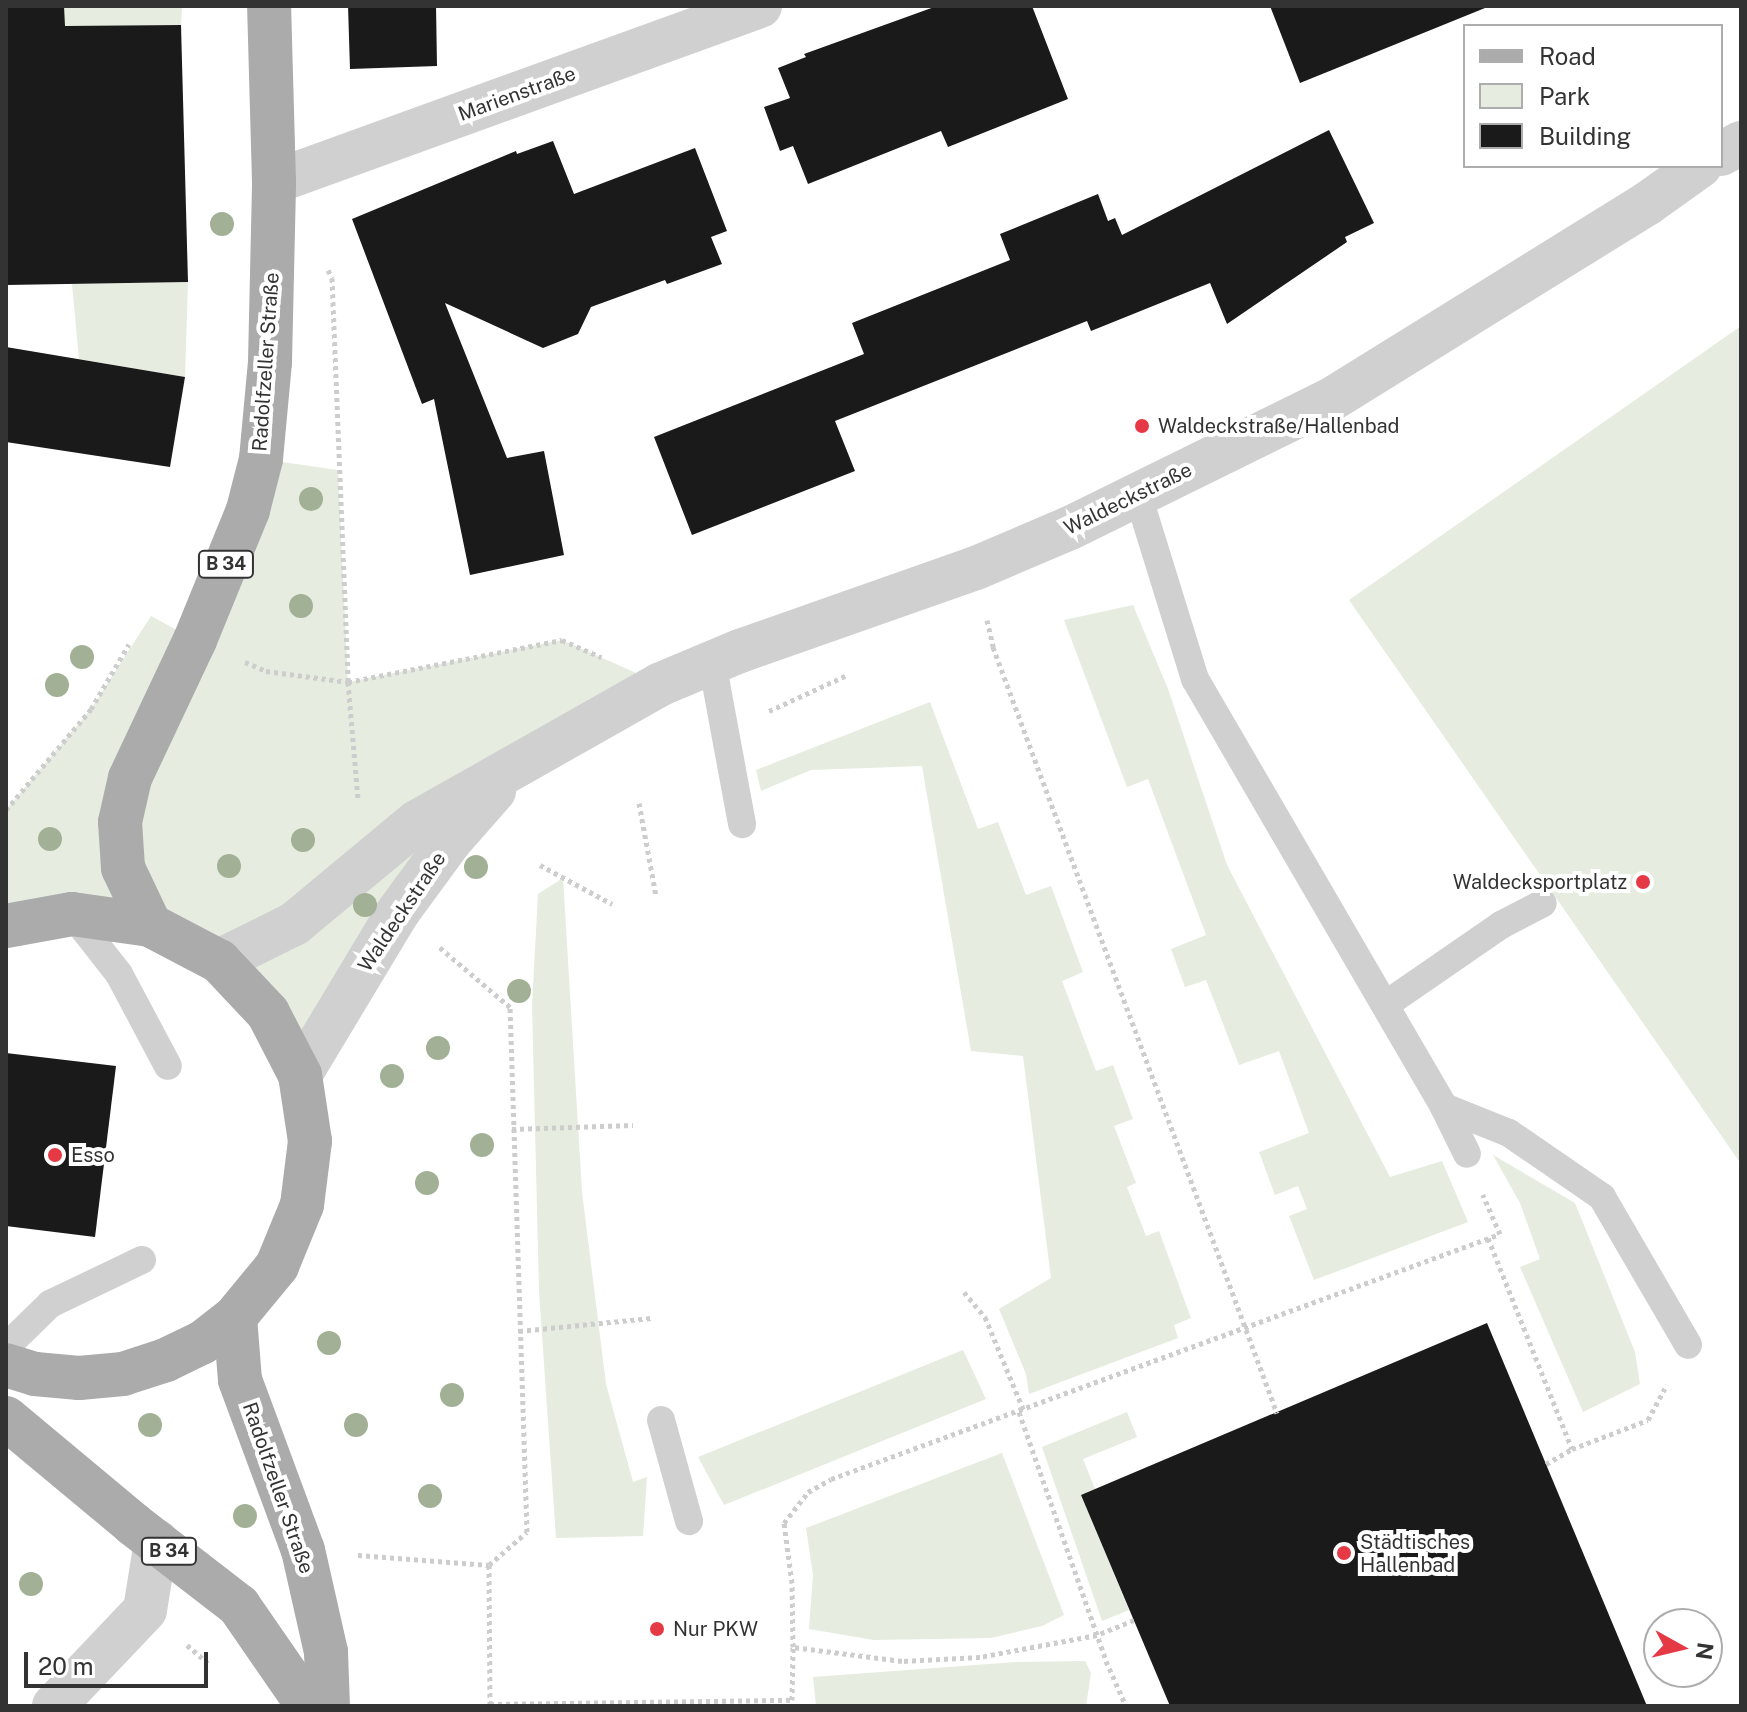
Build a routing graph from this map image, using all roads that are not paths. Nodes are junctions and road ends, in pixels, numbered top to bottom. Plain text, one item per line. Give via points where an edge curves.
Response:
1 (269, 6) edge
2 (760, 6) edge
3 (1741, 143) edge
4 (1723, 153) edge
5 (1697, 168) edge
6 (274, 182) junction
7 (1138, 495) junction
8 (712, 662) junction
9 (521, 761) junction
10 (742, 824) dead end
11 (1543, 903) dead end
12 (72, 914) junction
13 (150, 925) junction
14 (6, 926) edge
15 (219, 961) junction
16 (1385, 1005) junction
17 (168, 1066) dead end
18 (300, 1075) junction
19 (1444, 1107) junction
20 (1467, 1154) dead end
21 (142, 1260) dead end
22 (235, 1317) junction
23 (1688, 1345) road end
24 (6, 1347) edge
25 (6, 1365) edge
26 (6, 1418) edge
27 (661, 1420) dead end
28 (689, 1521) dead end
29 (156, 1541) junction
30 (54, 1706) edge
31 (308, 1706) edge
32 (328, 1706) edge

1 - 6 main road, Radolfzeller Straße / B 34
2 - 6 street, Marienstraße
3 - 4 street
5 - 7 street, Waldeckstraße via 1332,399
6 - 13 main road, Radolfzeller Straße / B 34 via 270,362 252,497 195,640 130,778 120,822 123,868
7 - 8 street, Waldeckstraße via 976,568
7 - 16 lane via 1195,679
8 - 9 street, Waldeckstraße
8 - 10 lane
9 - 15 street, Waldeckstraße via 417,822 294,924
9 - 18 street, Waldeckstraße via 450,841 398,912
11 - 16 lane via 1501,925
12 - 13 main road
12 - 14 main road
12 - 17 lane via 119,974
13 - 15 main road
15 - 18 main road via 268,1013
16 - 19 lane
18 - 22 main road via 310,1141 302,1205 277,1266
19 - 20 lane
19 - 23 lane via 1509,1133 1602,1197
21 - 24 lane via 50,1304
22 - 25 main road via 203,1342 123,1374 79,1378
22 - 32 main road, Radolfzeller Straße via 240,1380 303,1550 326,1652
26 - 29 main road, B 34
27 - 28 lane
29 - 30 street via 145,1610
29 - 31 main road, B 34 via 239,1606

